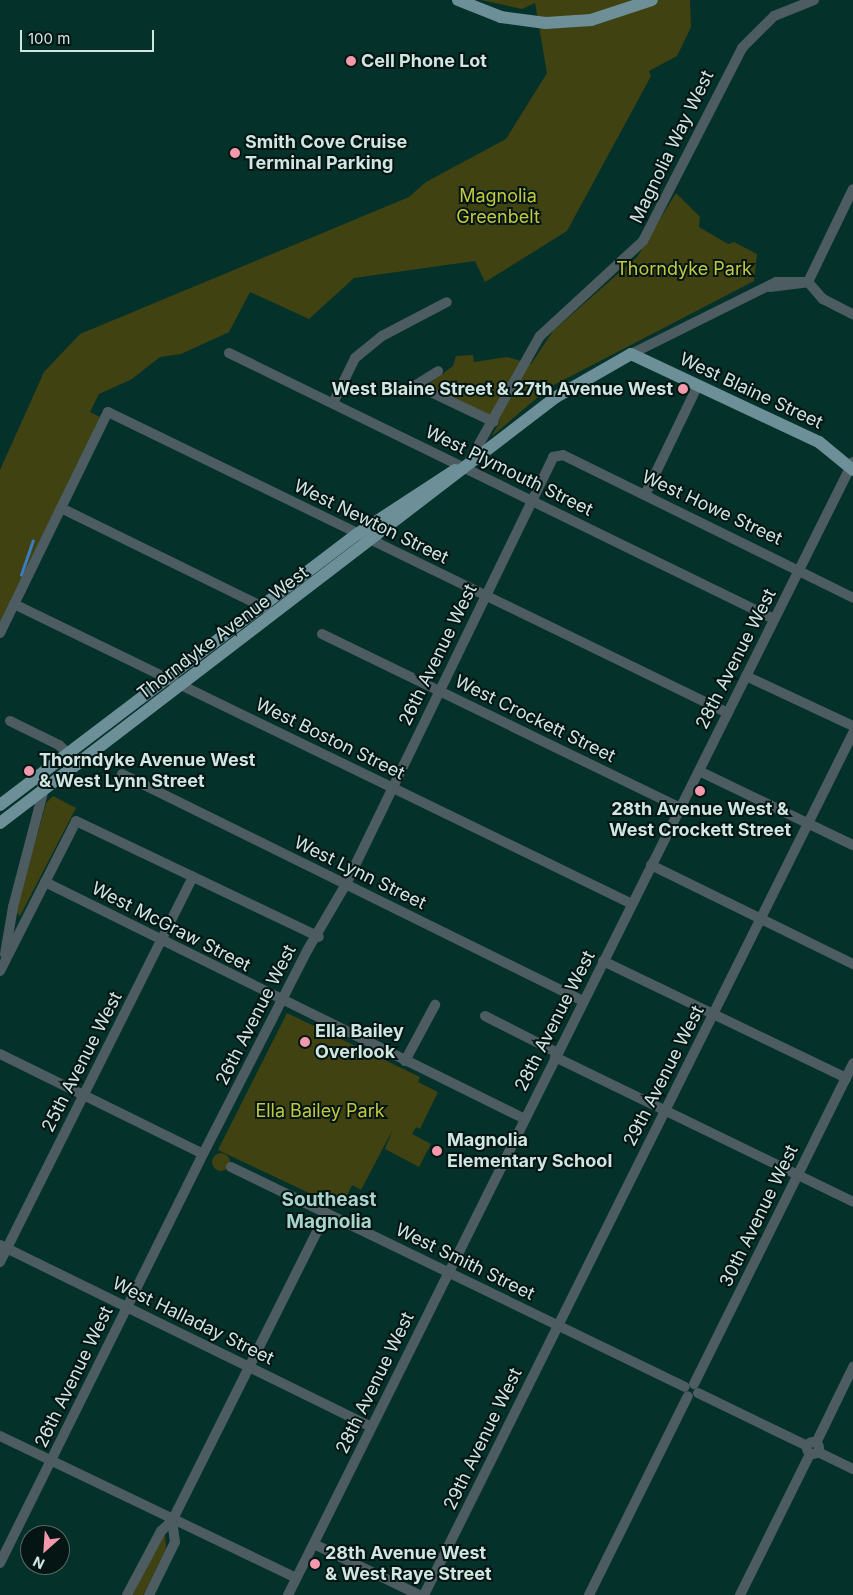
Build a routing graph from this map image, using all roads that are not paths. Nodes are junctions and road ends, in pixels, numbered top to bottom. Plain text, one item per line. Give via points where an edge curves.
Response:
1 (458, 0) edge
2 (652, 0) edge
3 (814, 0) edge
4 (853, 189) edge
5 (808, 282) junction
6 (447, 302) dead end
7 (853, 314) edge
8 (229, 353) dead end
9 (631, 354) junction
10 (438, 372) dead end
11 (698, 385) junction
12 (333, 403) junction
13 (494, 422) junction
14 (554, 456) joint
15 (852, 466) edge
16 (464, 467) junction
17 (645, 495) junction
18 (532, 499) junction
19 (61, 508) junction
20 (357, 534) junction
21 (373, 541) junction
22 (798, 571) junction
23 (486, 595) junction
24 (853, 598) edge
25 (14, 604) junction
26 (261, 606) junction
27 (276, 614) junction
28 (774, 619) junction
29 (0, 633) edge
30 (322, 634) dead end
31 (746, 676) junction
32 (167, 677) junction
33 (183, 685) junction
34 (439, 691) junction
35 (728, 713) junction
36 (10, 721) dead end
37 (853, 726) edge
38 (853, 733) edge
39 (68, 753) junction
40 (80, 763) junction
41 (698, 771) junction
42 (122, 774) dead end
43 (39, 775) junction
44 (393, 788) junction
45 (44, 789) junction
46 (0, 805) edge
47 (680, 808) junction
48 (0, 823) edge
49 (808, 823) junction
50 (853, 845) edge
51 (652, 865) junction
52 (194, 876) junction
53 (45, 882) junction
54 (346, 884) junction
55 (632, 904) junction
56 (761, 919) junction
57 (319, 937) junction
58 (161, 941) junction
59 (604, 961) junction
60 (853, 964) edge
61 (1, 966) edge
62 (282, 1001) junction
63 (583, 1001) junction
64 (435, 1005) dead end
65 (714, 1013) junction
66 (485, 1016) dead end
67 (0, 1054) edge
68 (556, 1055) junction
69 (405, 1061) junction
70 (853, 1063) edge
71 (846, 1078) junction
72 (83, 1095) junction
73 (665, 1111) junction
74 (525, 1119) junction
75 (203, 1154) junction
76 (231, 1166) dead end
77 (798, 1176) junction
78 (853, 1202) edge
79 (326, 1213) junction
80 (3, 1247) edge
81 (0, 1262) edge
82 (448, 1271) junction
83 (127, 1307) junction
84 (558, 1324) junction
85 (249, 1367) junction
86 (853, 1367) edge
87 (691, 1390) junction
88 (371, 1426) junction
89 (0, 1436) edge
90 (813, 1449) junction
91 (51, 1460) junction
92 (853, 1469) edge
93 (172, 1521) junction
94 (314, 1544) junction
95 (0, 1563) edge
96 (296, 1578) junction
97 (127, 1595) edge
98 (149, 1595) edge
99 (288, 1595) edge
100 (419, 1595) edge
101 (424, 1595) edge
102 (589, 1595) edge
103 (740, 1595) edge

1 - 2 main road via 501,17 546,24 591,20
3 - 13 street, Magnolia Way West via 774,16 742,48 643,240 546,328
4 - 5 street
5 - 7 street via 823,299
5 - 9 street, Thorndyke Avenue West via 764,287
6 - 12 street via 382,336 355,358
8 - 12 street, West Plymouth Street
9 - 11 main road, West Blaine Street
9 - 16 main road, Thorndyke Avenue West via 556,397
10 - 13 street via 416,385
11 - 15 main road, West Blaine Street via 819,442
11 - 17 street
12 - 16 street, West Plymouth Street
13 - 16 street, Magnolia Way West
14 - 17 street, West Howe Street via 563,455
14 - 18 street, 26th Avenue West
15 - 22 street, 28th Avenue West
16 - 18 street, West Plymouth Street
16 - 20 main road, Thorndyke Avenue West
16 - 21 main road, Thorndyke Avenue West
17 - 22 street, West Howe Street via 791,563
18 - 23 street, 26th Avenue West
18 - 28 street, West Plymouth Street
19 - 20 street, West Newton Street via 108,412
19 - 25 street
19 - 26 street
20 - 21 street, West Newton Street
20 - 26 main road, Thorndyke Avenue West
21 - 23 street, West Newton Street
21 - 27 main road, Thorndyke Avenue West
22 - 24 street, West Howe Street
22 - 28 street, 28th Avenue West
23 - 34 street, 26th Avenue West
23 - 35 street, West Newton Street
25 - 29 street
25 - 32 street, West Boston Street
26 - 27 street
26 - 32 main road, Thorndyke Avenue West
27 - 33 main road, Thorndyke Avenue West
28 - 31 street, 28th Avenue West
30 - 34 street, West Crockett Street
31 - 35 street, 28th Avenue West
31 - 37 street
32 - 33 street, West Boston Street
32 - 39 main road, Thorndyke Avenue West
33 - 40 main road, Thorndyke Avenue West
33 - 44 street, West Boston Street
34 - 44 street, 26th Avenue West
34 - 47 street, West Crockett Street
35 - 41 street, 28th Avenue West
36 - 39 street
38 - 49 street, 29th Avenue West
39 - 40 street
39 - 43 main road, Thorndyke Avenue West
40 - 45 main road, Thorndyke Avenue West
41 - 47 street, 28th Avenue West
41 - 49 street
42 - 54 street, West Lynn Street
43 - 45 street
43 - 46 main road, Thorndyke Avenue West
44 - 54 street, 26th Avenue West
44 - 55 street, West Boston Street
45 - 48 main road, Thorndyke Avenue West
45 - 61 street
47 - 51 street, 28th Avenue West
49 - 50 street
49 - 56 street, 29th Avenue West
51 - 55 street, 28th Avenue West
51 - 56 street
52 - 53 street via 76,821
52 - 57 street
52 - 58 street, 25th Avenue West
53 - 58 street, West McGraw Street
53 - 61 street
54 - 57 street, 26th Avenue West
54 - 63 street, West Lynn Street
55 - 59 street, 28th Avenue West
56 - 60 street
56 - 65 street, 29th Avenue West
57 - 62 street, 26th Avenue West via 308,949
58 - 62 street, West McGraw Street
58 - 72 street, 25th Avenue West
59 - 63 street, 28th Avenue West
59 - 65 street
62 - 69 street, West McGraw Street
62 - 75 street, 26th Avenue West
63 - 68 street, 28th Avenue West
64 - 69 street
65 - 71 street
65 - 73 street, 29th Avenue West
66 - 68 street
67 - 72 street
68 - 73 street
68 - 74 street, 28th Avenue West
69 - 74 street, West McGraw Street
70 - 71 street, 30th Avenue West
71 - 77 street, 30th Avenue West
72 - 75 street
72 - 80 street, 25th Avenue West
73 - 77 street
73 - 84 street, 29th Avenue West
74 - 82 street, 28th Avenue West
75 - 83 street, 26th Avenue West
76 - 79 street, West Smith Street
77 - 78 street
77 - 87 street, 30th Avenue West
79 - 82 street, West Smith Street
79 - 85 street
80 - 81 street, 25th Avenue West
80 - 83 street, West Halladay Street
82 - 84 street, West Smith Street
82 - 88 street, 28th Avenue West
83 - 85 street, West Halladay Street
83 - 91 street, 26th Avenue West
84 - 87 street, West Smith Street
84 - 101 street, 29th Avenue West
85 - 88 street, West Halladay Street
85 - 93 street
86 - 90 street
87 - 90 street, West Smith Street
87 - 102 street, 30th Avenue West
88 - 94 street, 28th Avenue West
89 - 91 street
90 - 92 street, West Smith Street
90 - 103 street
91 - 93 street
91 - 95 street, 26th Avenue West
93 - 96 street
93 - 97 street via 161,1531
93 - 98 street via 174,1542
94 - 96 street, 28th Avenue West
94 - 100 street
96 - 99 street, 28th Avenue West

